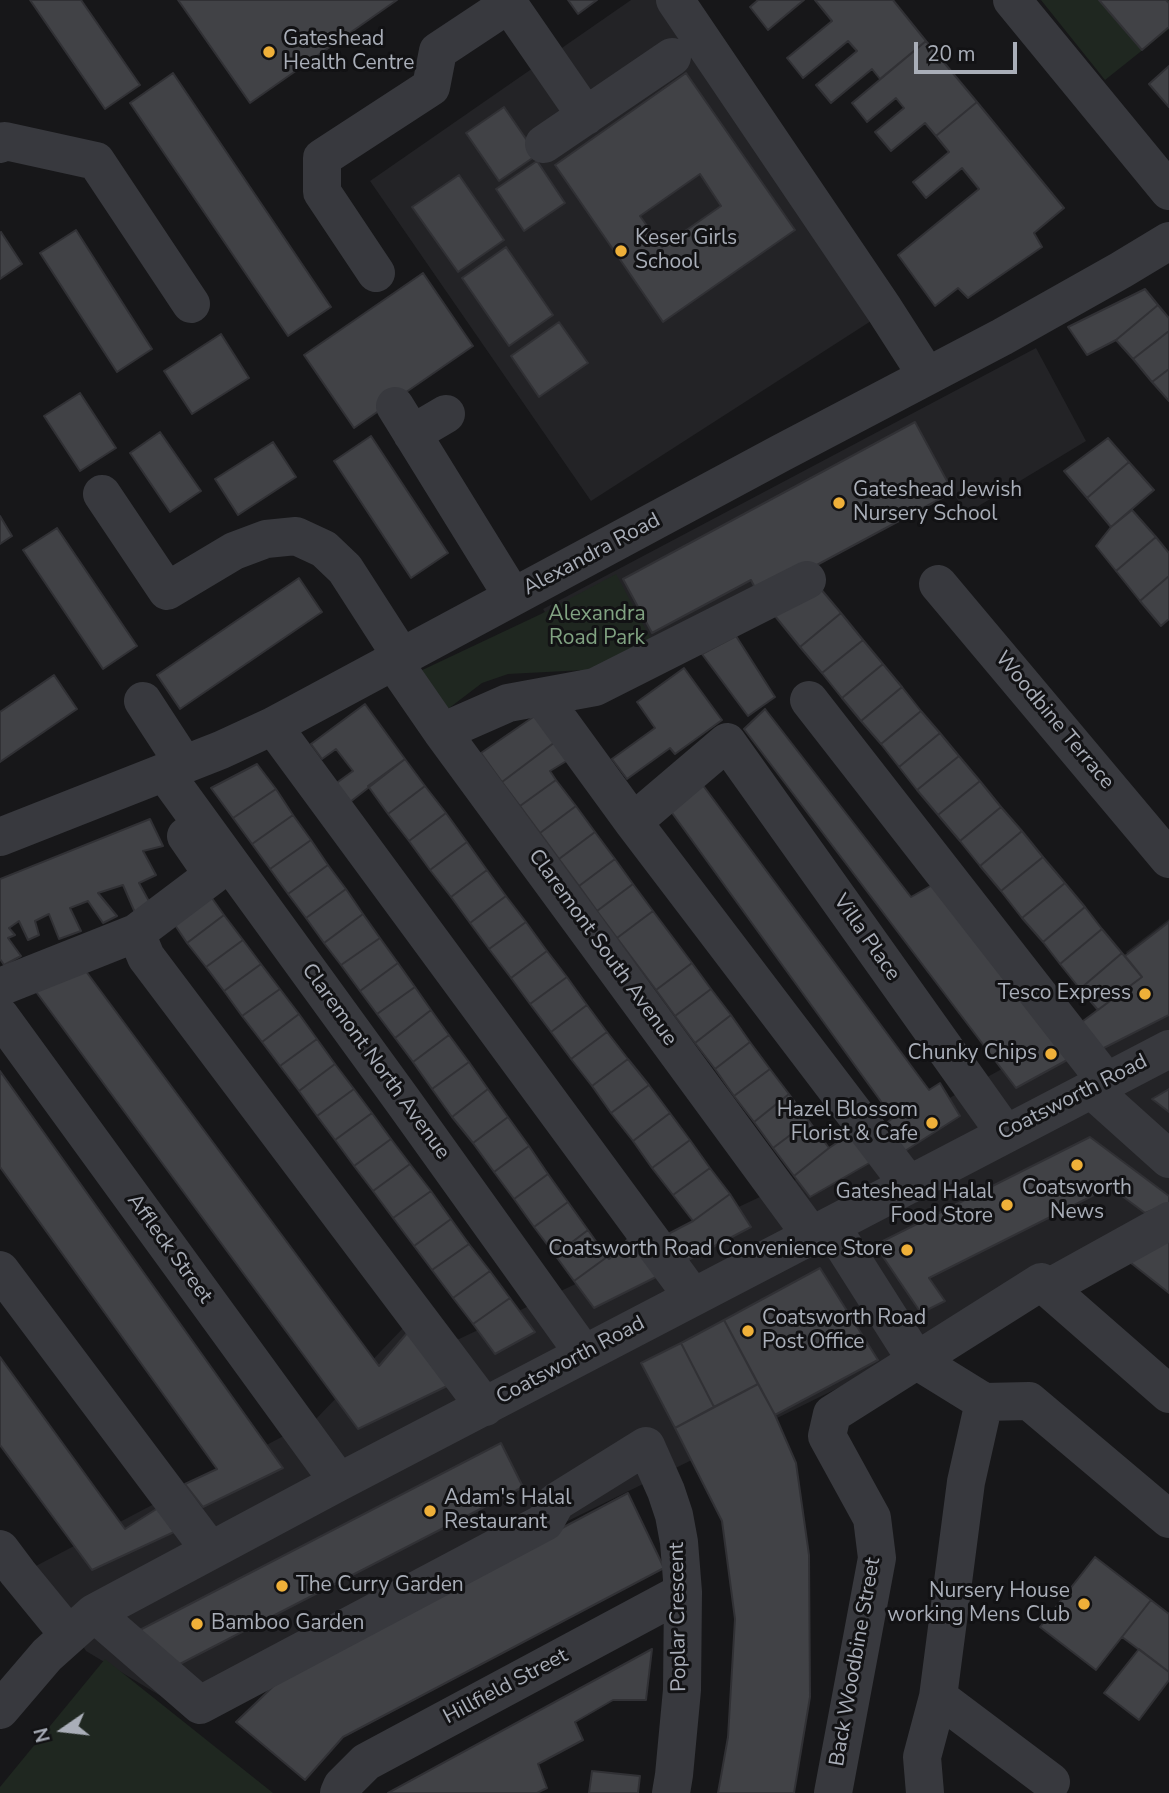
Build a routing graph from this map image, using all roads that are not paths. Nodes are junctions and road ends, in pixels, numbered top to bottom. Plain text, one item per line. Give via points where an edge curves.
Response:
1 (675, 0) edge
2 (1012, 0) edge
3 (508, 2) edge
4 (672, 58) dead end
5 (586, 116) junction
6 (2, 139) edge
7 (544, 144) dead end
8 (1169, 191) edge
9 (1169, 241) edge
10 (376, 273) dead end
11 (191, 304) dead end
12 (927, 376) junction
13 (446, 414) dead end
14 (102, 494) dead end
15 (807, 580) dead end
16 (939, 584) dead end
17 (513, 597) junction
18 (397, 659) junction
19 (542, 697) junction
20 (809, 700) dead end
21 (143, 701) dead end
22 (273, 726) junction
23 (442, 732) junction
24 (165, 772) junction
25 (633, 822) junction
26 (0, 837) edge
27 (1169, 859) edge
28 (136, 933) junction
29 (0, 987) edge
30 (0, 1016) edge
31 (1169, 1049) edge
32 (1099, 1085) junction
33 (1005, 1133) junction
34 (1169, 1158) edge
35 (909, 1185) junction
36 (1169, 1221) edge
37 (821, 1231) junction
38 (0, 1270) edge
39 (1048, 1288) junction
40 (693, 1297) junction
41 (584, 1354) junction
42 (916, 1360) junction
43 (1169, 1394) edge
44 (984, 1402) junction
45 (485, 1407) junction
46 (339, 1482) junction
47 (1169, 1519) edge
48 (0, 1549) edge
49 (210, 1550) junction
50 (683, 1592) junction
51 (81, 1624) junction
52 (938, 1697) junction
53 (0, 1710) edge
54 (1051, 1782) dead end
55 (339, 1793) edge
56 (671, 1793) edge
57 (833, 1793) edge
58 (925, 1793) edge

1 - 12 street
2 - 8 street
3 - 5 street
3 - 10 street via 438,51 431,88 322,158 322,192
4 - 5 street
5 - 7 street
6 - 11 street via 96,161
9 - 12 street, Alexandra Road
12 - 17 street, Alexandra Road
13 - 17 street via 403,420
14 - 18 street, Claremont South Avenue via 167,591 234,551 266,539 296,536 324,549 345,569
15 - 19 street via 595,687
16 - 27 street, Woodbine Terrace
17 - 18 street, Alexandra Road
18 - 22 street, Alexandra Road
18 - 23 street, Claremont South Avenue
19 - 23 street via 508,703
19 - 25 street
20 - 32 street
21 - 24 street
22 - 24 street, Alexandra Road
22 - 40 street
23 - 37 street, Claremont South Avenue
24 - 26 street, Alexandra Road
24 - 28 street via 213,875
24 - 41 street, Claremont North Avenue
25 - 33 street, Villa Place via 727,742
25 - 35 street
28 - 29 street
28 - 45 street via 146,957
30 - 46 street, Affleck Street
31 - 32 street, Coatsworth Road
32 - 33 street, Coatsworth Road
32 - 34 street
33 - 35 street, Coatsworth Road
35 - 37 street, Coatsworth Road
36 - 39 street
37 - 40 street, Coatsworth Road
37 - 42 street, Claremont South Avenue
38 - 49 street
39 - 42 street, Back Woodbine Street via 1041,1282
39 - 43 street
40 - 41 street, Coatsworth Road
41 - 45 street, Coatsworth Road
42 - 44 street
42 - 57 street, Back Woodbine Street via 832,1414 827,1436 872,1518 877,1558
44 - 47 street via 1029,1401
44 - 52 street via 966,1482
45 - 46 street, Coatsworth Road
46 - 49 street, Coatsworth Road
48 - 51 street via 18,1573
49 - 51 street, Coatsworth Road
50 - 51 street, Poplar Crescent via 674,1515 646,1446 556,1502 545,1522 200,1705
50 - 55 street, Hillfield Street via 366,1762
50 - 56 street, Poplar Crescent via 682,1690
51 - 53 street, Coatsworth Road
52 - 54 street
52 - 58 street via 922,1757

